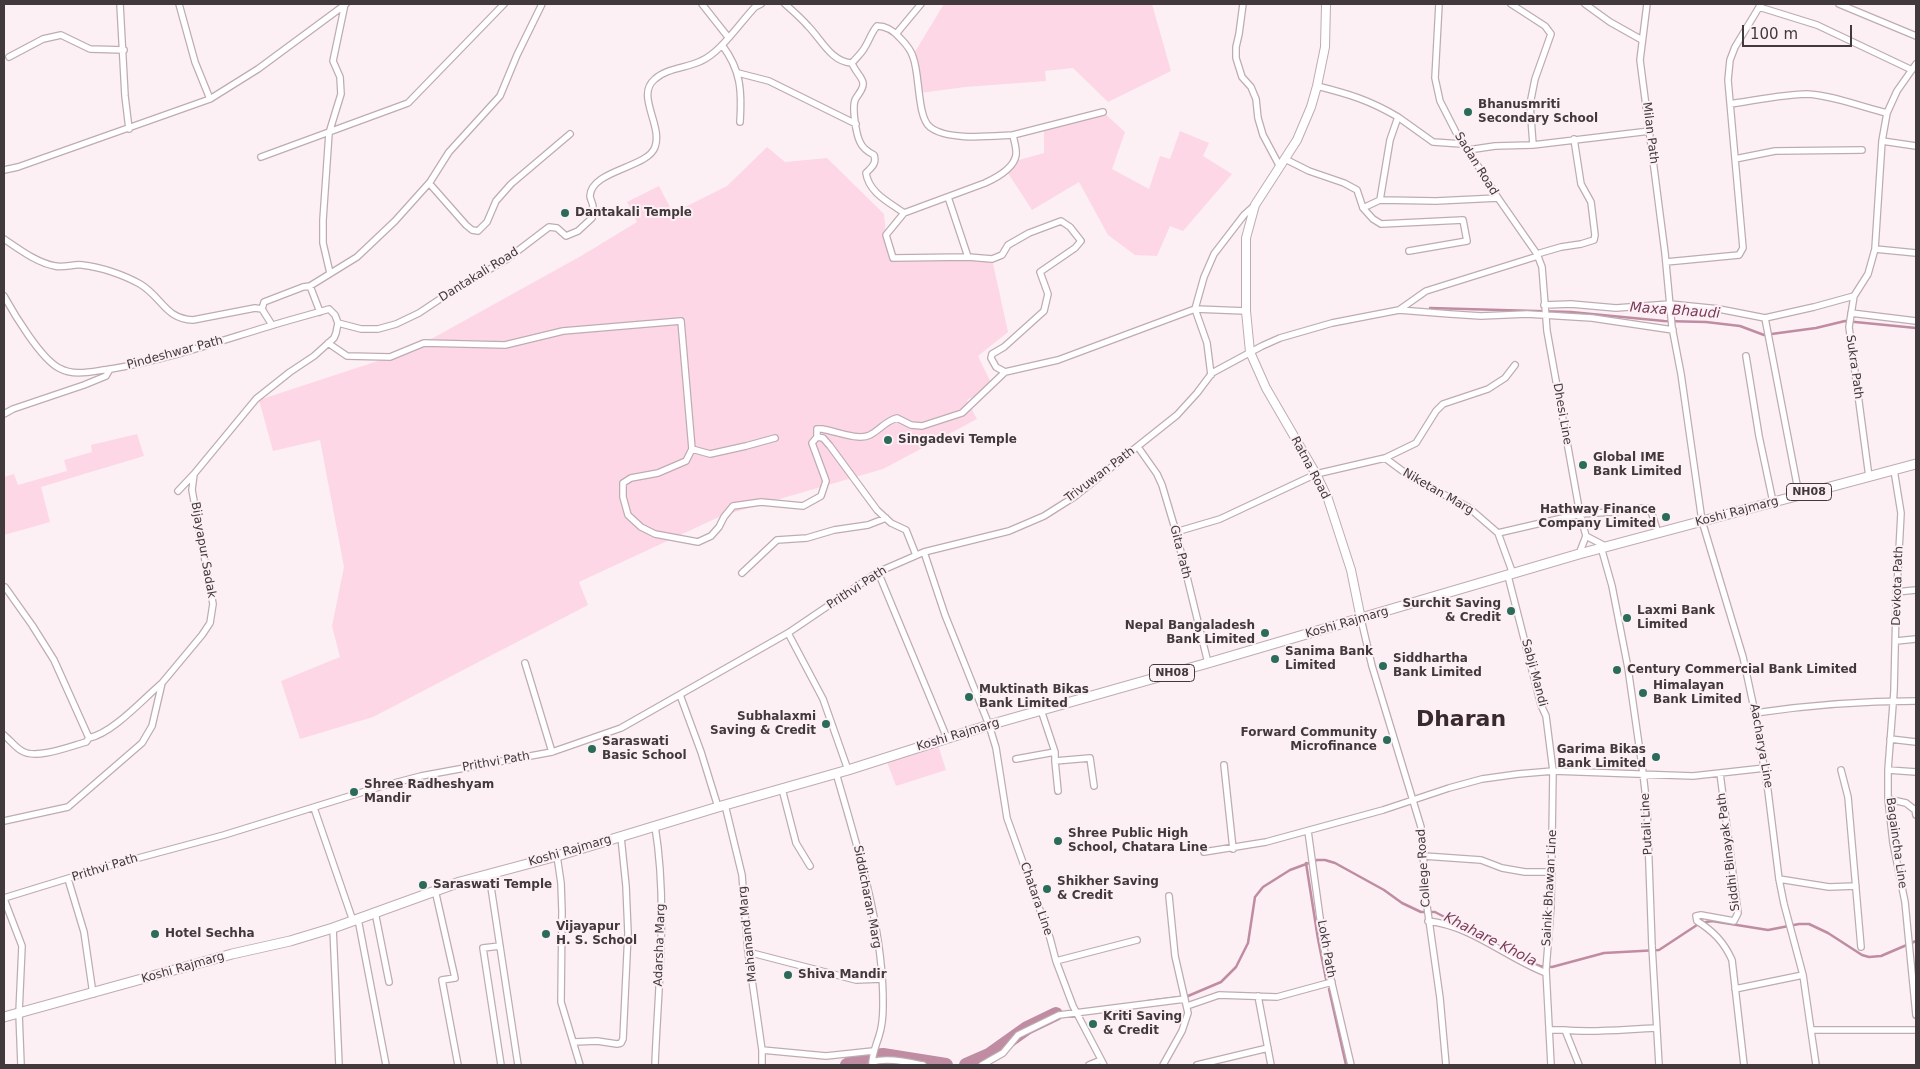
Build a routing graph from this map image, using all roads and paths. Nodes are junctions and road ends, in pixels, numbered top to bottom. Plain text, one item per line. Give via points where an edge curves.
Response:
1 (120, 4) edge
2 (179, 4) edge
3 (346, 4) edge
4 (504, 4) edge
5 (542, 4) edge
6 (702, 4) edge
7 (762, 4) edge
8 (785, 4) edge
9 (921, 4) edge
10 (1243, 4) edge
11 (1326, 4) edge
12 (1439, 4) edge
13 (1511, 4) edge
14 (1585, 4) edge
15 (1647, 4) edge
16 (1839, 4) edge
17 (1760, 5) edge
18 (896, 34) junction
19 (1916, 36) edge
20 (728, 37) junction
21 (1642, 40) junction
22 (722, 45) junction
23 (124, 50) junction
24 (9, 57) dead end
25 (852, 63) junction
26 (1916, 64) edge
27 (1912, 70) junction
28 (738, 73) junction
29 (1318, 86) junction
30 (210, 99) junction
31 (1730, 104) junction
32 (1103, 112) dead end
33 (1887, 113) junction
34 (1398, 117) junction
35 (740, 122) dead end
36 (856, 124) junction
37 (129, 129) junction
38 (1650, 131) junction
39 (329, 133) junction
40 (570, 134) dead end
41 (1013, 135) junction
42 (1574, 139) junction
43 (1882, 141) junction
44 (1462, 144) junction
45 (1533, 145) junction
46 (1916, 146) edge
47 (1468, 150) junction
48 (1862, 150) dead end
49 (261, 157) dead end
50 (1735, 159) junction
51 (1282, 162) junction
52 (4, 170) edge
53 (429, 183) junction
54 (948, 197) junction
55 (1498, 198) junction
56 (1380, 200) junction
57 (1255, 205) junction
58 (1363, 208) junction
59 (904, 213) junction
60 (4, 239) edge
61 (1875, 248) junction
62 (1409, 250) dead end
63 (1916, 253) edge
64 (1537, 255) junction
65 (968, 257) junction
66 (1666, 262) junction
67 (330, 273) junction
68 (310, 286) junction
69 (4, 296) edge
70 (1854, 296) junction
71 (1670, 304) junction
72 (1544, 305) junction
73 (262, 309) junction
74 (1195, 309) junction
75 (1246, 310) junction
76 (1399, 310) junction
77 (320, 312) junction
78 (1851, 314) junction
79 (1544, 315) junction
80 (1765, 318) junction
81 (1916, 321) edge
82 (338, 323) junction
83 (272, 325) junction
84 (1672, 328) junction
85 (328, 343) junction
86 (1250, 352) junction
87 (1746, 356) dead end
88 (1516, 365) dead end
89 (110, 369) junction
90 (1005, 372) junction
91 (1211, 374) junction
92 (4, 414) edge
93 (817, 437) junction
94 (775, 438) dead end
95 (1138, 447) junction
96 (692, 449) junction
97 (1385, 458) junction
98 (1916, 464) edge
99 (1894, 470) junction
100 (194, 474) junction
101 (1316, 474) junction
102 (1870, 477) junction
103 (178, 491) dead end
104 (1799, 495) junction
105 (1773, 502) junction
106 (1580, 514) junction
107 (886, 518) junction
108 (1702, 521) junction
109 (1176, 532) junction
110 (1498, 533) junction
111 (1658, 533) junction
112 (1586, 536) junction
113 (1603, 547) junction
114 (924, 552) junction
115 (1578, 554) junction
116 (916, 555) junction
117 (878, 572) junction
118 (742, 573) dead end
119 (1510, 575) junction
120 (4, 589) edge
121 (1916, 590) edge
122 (1896, 592) junction
123 (1361, 619) junction
124 (788, 633) junction
125 (1916, 639) edge
126 (1896, 641) junction
127 (525, 662) dead end
128 (1208, 663) junction
129 (162, 682) junction
130 (680, 695) junction
131 (1892, 701) junction
132 (1916, 701) edge
133 (1041, 710) junction
134 (1755, 713) junction
135 (989, 725) junction
136 (4, 735) edge
137 (89, 738) junction
138 (947, 738) junction
139 (1890, 739) junction
140 (1916, 742) edge
141 (552, 752) junction
142 (1055, 752) junction
143 (1016, 759) dead end
144 (1055, 761) junction
145 (1224, 765) dead end
146 (1765, 768) junction
147 (848, 770) junction
148 (1841, 770) dead end
149 (1888, 770) junction
150 (1553, 771) junction
151 (1916, 772) edge
152 (836, 773) junction
153 (1643, 773) junction
154 (1720, 773) junction
155 (1094, 786) dead end
156 (782, 789) junction
157 (1058, 791) dead end
158 (1414, 799) junction
159 (1888, 800) junction
160 (722, 806) junction
161 (314, 808) junction
162 (1916, 816) edge
163 (4, 822) edge
164 (655, 826) junction
165 (1308, 831) junction
166 (621, 837) junction
167 (1233, 848) junction
168 (1204, 852) dead end
169 (557, 856) junction
170 (1424, 856) junction
171 (810, 866) dead end
172 (1552, 872) junction
173 (489, 874) junction
174 (68, 879) junction
175 (1779, 879) junction
176 (1856, 886) junction
177 (436, 890) junction
178 (1169, 896) dead end
179 (4, 898) edge
180 (375, 912) junction
181 (356, 920) junction
182 (1428, 920) junction
183 (333, 928) junction
184 (1137, 940) dead end
185 (500, 946) junction
186 (1861, 947) dead end
187 (748, 952) junction
188 (1056, 962) junction
189 (1546, 971) junction
190 (1803, 975) junction
191 (882, 980) junction
192 (389, 982) dead end
193 (1332, 982) junction
194 (1735, 989) junction
195 (93, 994) junction
196 (1258, 996) junction
197 (1185, 999) junction
198 (1075, 1010) junction
199 (19, 1014) junction
200 (1916, 1015) edge
201 (4, 1017) edge
202 (1657, 1028) junction
203 (1549, 1030) junction
204 (1565, 1030) junction
205 (1812, 1030) junction
206 (1916, 1030) edge
207 (574, 1042) junction
208 (1268, 1048) junction
209 (762, 1050) junction
210 (873, 1051) junction
211 (872, 1062) edge
212 (1102, 1063) edge
213 (21, 1065) edge
214 (339, 1065) edge
215 (386, 1065) edge
216 (458, 1065) edge
217 (501, 1065) edge
218 (518, 1065) edge
219 (580, 1065) edge
220 (655, 1065) edge
221 (762, 1065) edge
222 (923, 1065) edge
223 (982, 1065) edge
224 (1089, 1065) edge
225 (1163, 1065) edge
226 (1198, 1065) edge
227 (1271, 1065) edge
228 (1351, 1065) edge
229 (1446, 1065) edge
230 (1551, 1065) edge
231 (1579, 1065) edge
232 (1660, 1065) edge
233 (1744, 1065) edge
234 (1816, 1065) edge

1 - 23 street
2 - 30 street via 195,62
3 - 30 street via 258,70
3 - 39 street via 333,61 340,77 341,94
4 - 39 street via 408,103
5 - 53 street via 500,96 449,152
6 - 20 street
7 - 20 street, Dantakali Road via 755,7
8 - 25 street via 809,26 830,53 845,63
9 - 18 street
10 - 51 street via 1236,58 1256,100 1263,136 1272,154
11 - 29 street, Ratna Road via 1325,46
12 - 44 street, Sadan Road via 1435,78 1440,101
13 - 45 street via 1545,26 1550,34 1530,104
14 - 21 street
15 - 21 street, Milan Path
16 - 19 street
17 - 27 street via 1817,25
17 - 31 street via 1730,60
18 - 25 street via 884,26 877,26
18 - 41 street via 913,55 922,115 929,127 945,134
20 - 22 street, Dantakali Road
21 - 38 street, Milan Path via 1640,60
22 - 28 street
22 - 82 street, Dantakali Road via 701,61 654,79 647,103 657,131 655,149 644,160 612,173 592,189 592,218 578,231 566,236 557,228 549,227 507,260 396,324 361,329
23 - 24 street via 90,49 61,34 43,39
23 - 37 street
25 - 36 street via 864,85 854,101
26 - 27 street, Sukra Path
27 - 33 street, Sukra Path
28 - 35 street
28 - 36 street via 769,81
29 - 34 street via 1375,103
29 - 51 street, Ratna Road via 1305,124
30 - 37 street
31 - 33 street via 1806,94 1826,96
31 - 50 street
32 - 41 street
33 - 43 street, Sukra Path
34 - 44 street via 1432,142
34 - 56 street via 1390,140
36 - 59 street via 860,142 876,160 866,173 867,181 873,190
37 - 52 street
38 - 42 street
38 - 66 street, Milan Path
39 - 49 street
39 - 67 street via 323,243
40 - 53 street via 511,184 478,231 466,225
41 - 54 street via 1017,153 1015,161 1006,170 985,184
42 - 45 street
42 - 64 street via 1581,184 1591,202 1594,240 1561,246
43 - 46 street
43 - 61 street, Sukra Path
44 - 47 street, Sadan Road
45 - 47 street
47 - 55 street, Sadan Road
48 - 50 street via 1775,151
50 - 66 street via 1743,248 1739,255
51 - 57 street, Ratna Road
51 - 58 street via 1357,190
53 - 67 street via 357,257
54 - 59 street
54 - 65 street
55 - 56 street
55 - 64 street, Sadan Road
56 - 58 street
57 - 74 street via 1214,254
57 - 75 street, Ratna Road via 1246,238
58 - 62 street via 1381,224 1463,220 1467,241
59 - 65 street via 886,235 893,258
60 - 73 street via 46,264 98,268 140,284 183,320
61 - 63 street
61 - 70 street, Sukra Path via 1868,274
64 - 72 street, Sadan Road via 1542,267
64 - 76 street via 1426,291
65 - 90 street via 992,259 1029,233 1061,221 1081,242 1040,272 1048,294 1044,311 992,354 990,358 996,367
66 - 71 street
67 - 68 street
68 - 73 street via 264,302
68 - 77 street
69 - 89 street, Pindeshwar Path via 47,359 57,368 81,373
70 - 78 street, Sukra Path
70 - 80 street
71 - 72 street via 1616,308
71 - 80 street
71 - 84 street, Aacharya Line
72 - 79 street, Sadan Road
73 - 83 street
74 - 75 street
74 - 90 street via 1058,360
74 - 91 street via 1207,343
75 - 86 street, Ratna Road
76 - 79 street
76 - 86 street, Trivuwan Path via 1299,332
77 - 82 street, Dantakali Road via 329,309
77 - 83 street, Pindeshwar Path
78 - 81 street
78 - 102 street, Sukra Path via 1849,327
79 - 84 street
79 - 106 street, Dhesi Line
80 - 104 street
82 - 85 street via 336,333
83 - 89 street, Pindeshwar Path via 144,364
84 - 108 street, Aacharya Line
85 - 96 street via 347,356 390,357 424,343 506,345 562,331 681,321
85 - 100 street via 256,399
86 - 91 street, Trivuwan Path
86 - 101 street, Ratna Road via 1266,388
87 - 105 street
88 - 97 street via 1505,378 1488,389 1442,404 1416,443
89 - 92 street via 99,379
90 - 93 street via 962,413 922,426 911,426 897,418 886,422 869,436 817,429
91 - 95 street, Trivuwan Path via 1177,414
93 - 96 street via 812,443 826,481 821,496 803,506 761,502 733,506 720,527 698,542 655,534 641,527 628,515 623,497 623,483 686,461
93 - 107 street via 827,442
94 - 96 street via 710,454
95 - 109 street, Gita Path via 1157,474
95 - 114 street, Trivuwan Path via 1044,516 1008,532
97 - 101 street
97 - 110 street, Niketan Marg via 1412,478 1468,506
98 - 99 main road, Koshi Rajmarg / NH08
99 - 102 main road, Koshi Rajmarg / NH08
99 - 122 street, Devkota Path via 1901,513
100 - 103 street
100 - 129 street, Bijayapur Sadak via 192,490 213,604 210,623
101 - 109 street via 1220,519
101 - 123 street, Ratna Road via 1328,499 1351,570
102 - 104 main road, Koshi Rajmarg / NH08
104 - 105 main road, Koshi Rajmarg / NH08
105 - 108 main road, Koshi Rajmarg / NH08
106 - 110 street
106 - 111 street via 1649,509
106 - 112 street, Dhesi Line
107 - 116 street via 906,530
107 - 118 street via 807,538 777,540
108 - 111 main road, Koshi Rajmarg / NH08
108 - 134 street, Aacharya Line via 1744,657
109 - 128 street, Gita Path
110 - 119 street, Sabji Mandi
111 - 113 main road, Koshi Rajmarg / NH08
112 - 113 street
112 - 115 street
113 - 115 main road, Koshi Rajmarg / NH08
113 - 153 street, Putali Line via 1628,668
114 - 116 street, Prithvi Path
114 - 135 street, Chatara Line
115 - 119 main road, Koshi Rajmarg / NH08
116 - 117 street, Prithvi Path
117 - 124 street, Prithvi Path
117 - 138 street
119 - 123 main road, Koshi Rajmarg / NH08
119 - 150 street, Sabji Mandi via 1546,716
120 - 137 street via 54,660
121 - 122 street
122 - 126 street, Devkota Path
123 - 128 main road, Koshi Rajmarg / NH08
123 - 158 street, College Road via 1372,666
124 - 130 street, Prithvi Path
124 - 147 street via 823,699
125 - 126 street
126 - 131 street, Devkota Path
127 - 141 street
128 - 133 main road, Koshi Rajmarg / NH08
129 - 137 street via 118,722 99,736
129 - 163 street, Bijayapur Sadak via 152,726 142,743 68,808
130 - 141 street, Prithvi Path via 621,728
130 - 160 street, Mahanand Marg
131 - 132 street
131 - 134 street
131 - 139 street, Bagaincha Line
133 - 135 main road, Koshi Rajmarg / NH08
133 - 142 street
134 - 146 street, Aacharya Line
135 - 138 main road, Koshi Rajmarg / NH08
135 - 188 street, Chatara Line via 996,748 1007,818
136 - 137 street via 24,752 37,753 55,751 86,742
138 - 147 main road, Koshi Rajmarg / NH08
139 - 140 street
139 - 149 street, Bagaincha Line
141 - 161 street, Prithvi Path via 421,776
142 - 143 street
142 - 144 street
144 - 155 street via 1090,758
144 - 157 street
145 - 167 street
146 - 154 street
146 - 175 street, Aacharya Line
147 - 152 main road, Koshi Rajmarg / NH08
148 - 176 street via 1848,797
149 - 151 street
149 - 159 street, Bagaincha Line
150 - 153 street
150 - 158 street via 1482,779
150 - 172 street, Sainik Bhawan Line
152 - 156 main road, Koshi Rajmarg / NH08
152 - 191 street, Siddicharan Marg via 861,857
153 - 154 street via 1693,776
153 - 202 street, Putali Line
154 - 194 street, Siddhi Binayak Path via 1738,913 1734,921 1696,916 1697,921 1718,937 1727,949 1734,970
156 - 160 main road, Koshi Rajmarg / NH08
156 - 171 street via 796,843
158 - 165 street
158 - 170 street, College Road
159 - 162 street via 1906,804 1915,810
159 - 200 street, Bagaincha Line via 1905,902
160 - 164 main road, Koshi Rajmarg / NH08
160 - 187 street, Mahanand Marg via 742,876
161 - 174 street, Prithvi Path
161 - 181 street
164 - 166 main road, Koshi Rajmarg / NH08
164 - 220 street, Adarsha Marg via 662,896
165 - 167 street
165 - 193 street, Lokh Path via 1325,954
166 - 169 main road, Koshi Rajmarg / NH08
166 - 207 street via 628,933 624,1039 617,1044
167 - 168 street
169 - 173 main road, Koshi Rajmarg / NH08
169 - 207 street via 562,911 561,1002
170 - 172 street via 1481,860 1525,872
170 - 182 street, College Road
172 - 189 street, Sainik Bhawan Line
173 - 177 main road, Koshi Rajmarg / NH08
173 - 185 street
174 - 179 street, Prithvi Path
174 - 195 street via 84,932
175 - 176 street via 1829,887
175 - 190 street, Aacharya Line
176 - 186 street
177 - 180 main road, Koshi Rajmarg / NH08
177 - 216 street via 455,978 442,980
178 - 197 street via 1175,956
179 - 199 street via 22,946
180 - 181 main road, Koshi Rajmarg / NH08
180 - 192 street
181 - 183 main road, Koshi Rajmarg / NH08
181 - 215 street
182 - 189 street via 1475,935 1516,960
182 - 229 street, College Road
183 - 195 main road, Koshi Rajmarg / NH08
183 - 214 street
184 - 188 street
185 - 217 street via 483,948
185 - 218 street
187 - 191 street via 856,980
187 - 209 street, Mahanand Marg
188 - 198 street, Chatara Line
189 - 203 street, Sainik Bhawan Line
190 - 194 street
190 - 205 street, Aacharya Line
191 - 210 street, Siddicharan Marg via 880,1034
193 - 196 street via 1277,997
193 - 228 street, Lokh Path
194 - 233 street, Siddhi Binayak Path
195 - 199 main road, Koshi Rajmarg / NH08
196 - 197 street via 1219,995
196 - 208 street
197 - 198 street
197 - 225 street via 1186,1022
198 - 212 street, Chatara Line
198 - 223 street via 1018,1036 1003,1053
199 - 201 main road, Koshi Rajmarg / NH08
199 - 213 street
202 - 204 street
202 - 232 street, Putali Line
203 - 204 street
203 - 230 street, Sainik Bhawan Line
204 - 231 street
205 - 206 street
205 - 234 street, Aacharya Line
207 - 219 street
208 - 226 street
208 - 227 street
209 - 210 street via 826,1056
209 - 221 street, Mahanand Marg
210 - 211 street, Siddicharan Marg
211 - 222 street
212 - 224 street

